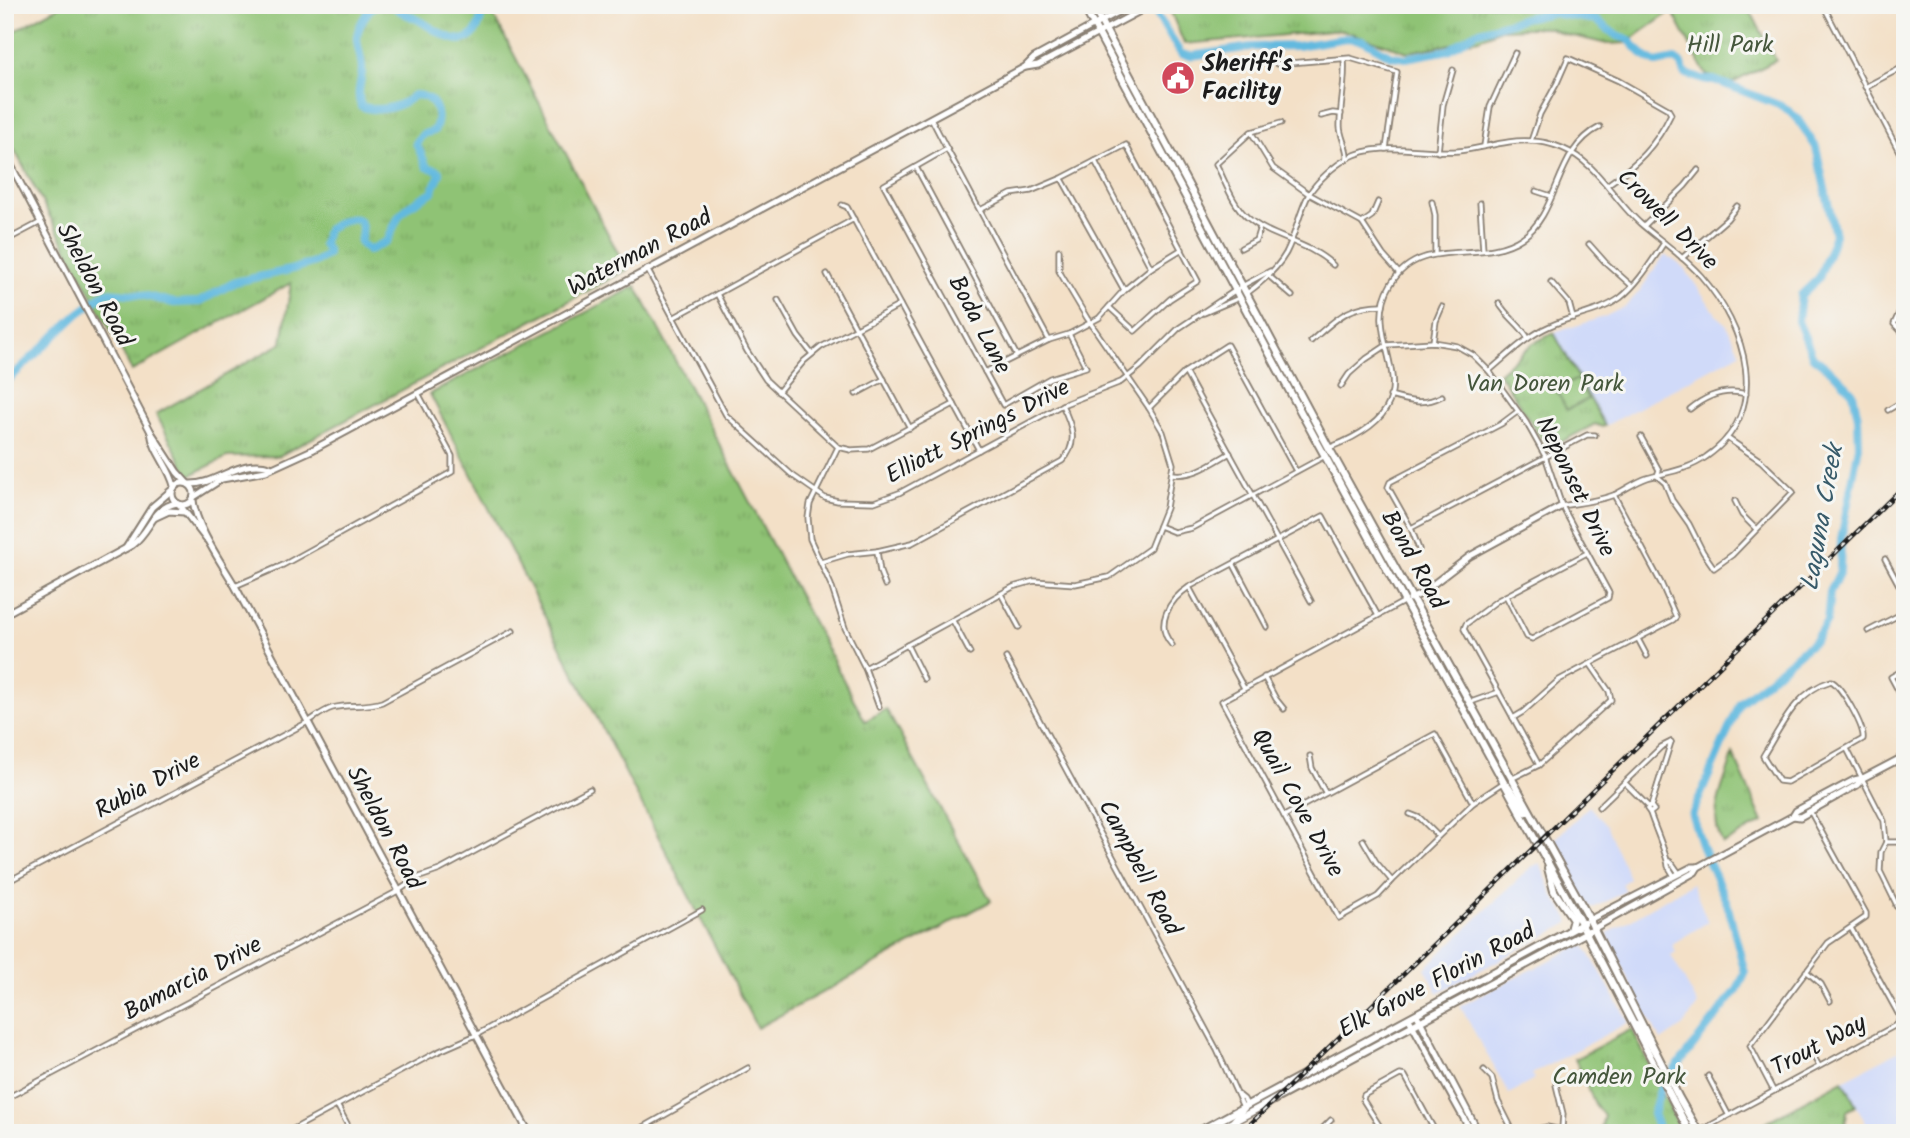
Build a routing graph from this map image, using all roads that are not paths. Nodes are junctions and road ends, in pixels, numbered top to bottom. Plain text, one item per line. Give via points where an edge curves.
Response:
1 (1083, 5) edge
2 (1092, 5) edge
3 (1151, 5) edge
4 (1749, 5) edge
5 (1779, 5) edge
6 (1823, 5) edge
7 (1129, 7) edge
8 (1097, 24) junction
9 (1102, 32) junction
10 (1515, 53) dead end
11 (1344, 59) junction
12 (1278, 64) dead end
13 (1905, 66) edge
14 (1025, 67) junction
15 (1453, 70) dead end
16 (1865, 88) junction
17 (1341, 114) junction
18 (1321, 116) dead end
19 (931, 118) junction
20 (1281, 123) dead end
21 (1600, 127) dead end
22 (1251, 132) junction
23 (1531, 141) junction
24 (1484, 146) junction
25 (947, 149) junction
26 (1386, 149) junction
27 (1438, 152) junction
28 (1572, 153) junction
29 (5, 154) edge
30 (1347, 158) junction
31 (1095, 161) junction
32 (1905, 163) edge
33 (916, 167) junction
34 (1698, 170) dead end
35 (1062, 178) junction
36 (1607, 185) junction
37 (1536, 191) dead end
38 (1309, 194) junction
39 (1551, 197) junction
40 (1378, 202) dead end
41 (1432, 202) dead end
42 (1480, 203) dead end
43 (842, 205) dead end
44 (1737, 206) dead end
45 (980, 211) junction
46 (854, 219) junction
47 (41, 222) junction
48 (1362, 223) junction
49 (1644, 226) junction
50 (1260, 227) junction
51 (1292, 240) junction
52 (5, 241) edge
53 (1664, 243) junction
54 (1589, 244) dead end
55 (1241, 248) dead end
56 (1182, 249) junction
57 (1059, 250) dead end
58 (1483, 250) junction
59 (1435, 253) junction
60 (1682, 257) junction
61 (1333, 265) dead end
62 (1151, 268) junction
63 (647, 270) junction
64 (1272, 270) junction
65 (1399, 273) junction
66 (827, 274) dead end
67 (1269, 276) junction
68 (1551, 282) dead end
69 (1632, 286) junction
70 (1239, 288) junction
71 (1124, 290) junction
72 (718, 293) junction
73 (1244, 296) junction
74 (1292, 296) dead end
75 (778, 300) dead end
76 (1905, 300) edge
77 (1499, 303) dead end
78 (900, 305) junction
79 (1383, 305) junction
80 (1109, 307) junction
81 (1442, 307) dead end
82 (1204, 313) junction
83 (673, 318) junction
84 (1573, 318) junction
85 (1090, 323) junction
86 (856, 328) junction
87 (1069, 334) junction
88 (1905, 335) edge
89 (1528, 338) junction
90 (1049, 340) junction
91 (1311, 341) dead end
92 (1433, 342) junction
93 (1387, 345) junction
94 (812, 354) junction
95 (1017, 356) junction
96 (1489, 371) junction
97 (985, 372) junction
98 (1185, 372) junction
99 (1129, 376) junction
100 (884, 379) junction
101 (1341, 386) dead end
102 (778, 391) junction
103 (418, 393) junction
104 (856, 394) dead end
105 (1746, 394) junction
106 (1390, 396) junction
107 (1441, 396) dead end
108 (1905, 400) edge
109 (954, 404) junction
110 (1062, 405) junction
111 (1149, 408) junction
112 (1690, 409) dead end
113 (1888, 410) dead end
114 (1517, 412) junction
115 (1303, 416) junction
116 (910, 428) junction
117 (151, 432) junction
118 (1595, 435) dead end
119 (1641, 436) dead end
120 (1727, 438) junction
121 (838, 447) junction
122 (1329, 448) junction
123 (979, 450) junction
124 (1230, 453) junction
125 (1325, 456) junction
126 (1545, 456) junction
127 (270, 467) junction
128 (1296, 471) junction
129 (1171, 474) junction
130 (1657, 475) junction
131 (188, 483) junction
132 (174, 488) junction
133 (816, 492) junction
134 (1253, 494) junction
135 (1614, 495) junction
136 (193, 498) junction
137 (1735, 501) dead end
138 (178, 504) junction
139 (1562, 506) junction
140 (184, 512) junction
141 (154, 518) junction
142 (1159, 526) junction
143 (1411, 528) junction
144 (1756, 529) junction
145 (1279, 539) junction
146 (208, 541) junction
147 (125, 548) junction
148 (1419, 549) dead end
149 (877, 551) junction
150 (1587, 553) junction
151 (1885, 559) dead end
152 (821, 562) junction
153 (1234, 565) junction
154 (885, 585) dead end
155 (235, 586) junction
156 (1189, 587) junction
157 (1001, 594) junction
158 (1506, 596) junction
159 (1905, 596) edge
160 (1408, 599) junction
161 (1311, 601) dead end
162 (1905, 612) edge
163 (5, 614) edge
164 (1377, 614) junction
165 (953, 621) junction
166 (1019, 627) dead end
167 (1268, 627) dead end
168 (513, 631) dead end
169 (1868, 631) dead end
170 (1638, 639) junction
171 (907, 645) junction
172 (1172, 645) dead end
173 (970, 653) dead end
174 (1647, 656) dead end
175 (1006, 658) dead end
176 (1591, 664) junction
177 (865, 668) junction
178 (1441, 668) junction
179 (1905, 669) edge
180 (1264, 677) junction
181 (924, 679) dead end
182 (1244, 688) junction
183 (1499, 692) junction
184 (1468, 703) junction
185 (1905, 703) edge
186 (878, 707) dead end
187 (1284, 709) dead end
188 (1513, 718) junction
189 (308, 722) junction
190 (1480, 740) junction
191 (1847, 749) junction
192 (1310, 756) dead end
193 (1905, 756) edge
194 (1539, 765) junction
195 (1863, 778) junction
196 (1511, 779) junction
197 (1503, 783) junction
198 (1625, 783) junction
199 (590, 789) dead end
200 (1325, 792) junction
201 (1473, 803) junction
202 (1650, 806) junction
203 (1599, 807) dead end
204 (1810, 811) junction
205 (1410, 814) dead end
206 (1284, 816) junction
207 (1793, 816) junction
208 (1535, 821) junction
209 (1438, 836) junction
210 (1363, 840) dead end
211 (1886, 842) junction
212 (1905, 842) edge
213 (1548, 862) junction
214 (1699, 867) junction
215 (1676, 875) junction
216 (1392, 881) junction
217 (5, 883) edge
218 (1664, 890) junction
219 (398, 891) junction
220 (1905, 901) edge
221 (1896, 906) junction
222 (702, 910) dead end
223 (1589, 920) junction
224 (1905, 922) edge
225 (1582, 925) junction
226 (1851, 928) junction
227 (1593, 929) junction
228 (1569, 931) junction
229 (1586, 933) junction
230 (1499, 970) junction
231 (1806, 971) junction
232 (1476, 982) junction
233 (1490, 984) junction
234 (1830, 1001) dead end
235 (1456, 1002) junction
236 (1414, 1020) junction
237 (476, 1035) junction
238 (1810, 1050) dead end
239 (1659, 1062) junction
240 (1819, 1066) junction
241 (748, 1068) dead end
242 (1484, 1070) dead end
243 (1708, 1076) dead end
244 (1556, 1085) dead end
245 (1773, 1090) junction
246 (5, 1099) edge
247 (1675, 1099) junction
248 (337, 1105) junction
249 (1245, 1106) junction
250 (1728, 1114) junction
251 (1331, 1120) dead end
252 (1230, 1123) junction
253 (1562, 1128) junction
254 (1699, 1132) edge
255 (286, 1133) edge
256 (352, 1133) edge
257 (529, 1133) edge
258 (633, 1133) edge
259 (1196, 1133) edge
260 (1212, 1133) edge
261 (1318, 1133) edge
262 (1384, 1133) edge
263 (1436, 1133) edge
264 (1472, 1133) edge
265 (1479, 1133) edge
266 (1515, 1133) edge
267 (1576, 1133) edge
268 (1690, 1133) edge

1 - 8 main road, Bond Road
2 - 8 main road, Bond Road
3 - 9 main road, Waterman Road
4 - 5 street
6 - 16 street
7 - 8 main road, Waterman Road
8 - 9 main road, Bond Road
8 - 14 main road, Waterman Road
9 - 14 main road, Waterman Road via 1038,65
9 - 70 main road, Bond Road
10 - 24 street via 1490,107
11 - 12 street
11 - 17 street
11 - 26 street via 1355,58 1397,72
13 - 16 street
14 - 19 main road, Waterman Road
15 - 27 street via 1443,105
16 - 32 street
17 - 18 street
17 - 30 street via 1340,134
19 - 25 street
19 - 63 main road, Waterman Road
20 - 22 street
21 - 28 street
22 - 38 street via 1269,164
22 - 50 street via 1216,164 1239,208
23 - 24 street, Crowell Drive
23 - 28 street, Crowell Drive
23 - 36 street via 1568,58 1668,109 1671,114 1664,130 1648,152
24 - 27 street, Crowell Drive
25 - 33 street
25 - 45 street
26 - 27 street, Crowell Drive
26 - 30 street, Crowell Drive
28 - 36 street, Crowell Drive
28 - 39 street
29 - 47 main road, Sheldon Road
30 - 38 street, Crowell Drive
31 - 35 street
31 - 56 street via 1126,145
31 - 62 street
33 - 95 street
33 - 97 street, Boda Lane via 884,184
34 - 49 street
35 - 45 street via 1011,194
35 - 71 street
36 - 49 street, Crowell Drive
37 - 39 street
38 - 48 street
38 - 51 street, Crowell Drive
39 - 58 street via 1544,215 1528,233 1503,247
40 - 48 street via 1372,216
41 - 59 street
42 - 58 street
43 - 46 street
44 - 60 street
45 - 90 street
46 - 72 street
46 - 78 street
47 - 52 street
47 - 117 main road, Sheldon Road
48 - 65 street
49 - 53 street, Crowell Drive
50 - 51 street
50 - 55 street via 1256,240
51 - 61 street
51 - 64 street, Crowell Drive
53 - 60 street, Crowell Drive
53 - 69 street
54 - 69 street
56 - 62 street
56 - 80 street via 1198,281 1135,331
57 - 85 street via 1059,271
58 - 59 street
59 - 65 street
60 - 105 street, Crowell Drive via 1715,295 1739,339 1747,368
62 - 71 street
63 - 83 street, Elliott Springs Drive
63 - 103 main road, Waterman Road
64 - 67 street, Crowell Drive
64 - 70 street, Crowell Drive
65 - 79 street
66 - 86 street
67 - 73 street, Crowell Drive
67 - 74 street
68 - 84 street via 1569,303
69 - 84 street via 1605,307
70 - 73 main road, Bond Road
70 - 82 street, Crowell Drive
71 - 80 street
72 - 83 street
72 - 102 street via 757,367
73 - 82 street, Crowell Drive
73 - 115 main road, Bond Road
73 - 122 main road, Bond Road
75 - 94 street
76 - 88 street via 1894,324
77 - 89 street
78 - 86 street
78 - 109 street
79 - 91 street via 1348,311
79 - 93 street
80 - 85 street
81 - 92 street
82 - 99 street, Elliott Springs Drive via 1179,328
83 - 133 street, Elliott Springs Drive via 726,415
84 - 89 street
85 - 87 street
85 - 99 street
86 - 94 street
86 - 100 street
87 - 90 street
87 - 97 street, Boda Lane via 1086,367 1050,379 1003,405
89 - 96 street
90 - 95 street
92 - 93 street, Neponset Drive
92 - 96 street, Neponset Drive via 1457,346
93 - 101 street via 1349,374
93 - 106 street via 1393,376
94 - 102 street
95 - 97 street
96 - 114 street, Neponset Drive
98 - 111 street
98 - 124 street
98 - 128 street via 1227,345
99 - 110 street, Elliott Springs Drive
99 - 111 street
100 - 104 street
100 - 116 street
102 - 121 street
103 - 127 main road, Waterman Road via 312,450
103 - 155 street via 452,456 452,472 283,565
105 - 112 street via 1721,392
105 - 120 street, Crowell Drive
106 - 107 street via 1418,403
106 - 122 street via 1368,429
108 - 113 street
109 - 116 street
109 - 123 street
110 - 123 street, Elliott Springs Drive
110 - 149 street via 1073,437 1062,461 912,543
111 - 129 street via 1163,432 1173,464
114 - 126 street, Neponset Drive
114 - 143 street via 1390,482 1388,487
115 - 122 main road
115 - 125 main road, Bond Road
116 - 121 street via 869,449
117 - 131 main road, Sheldon Road
117 - 132 main road, Sheldon Road
118 - 126 street
119 - 130 street via 1659,470
120 - 130 street, Crowell Drive via 1699,462
120 - 144 street via 1761,461 1793,492
121 - 133 street
122 - 160 main road, Bond Road
123 - 133 street, Elliott Springs Drive via 874,502 838,501
124 - 129 street via 1198,471
124 - 134 street
125 - 128 street
125 - 160 main road, Bond Road
126 - 139 street, Neponset Drive
126 - 143 street
127 - 131 main road, Waterman Road via 233,469 201,484
127 - 136 main road, Waterman Road via 222,479
128 - 134 street
129 - 142 street
130 - 135 street, Crowell Drive
130 - 144 street via 1714,568
131 - 132 main road
131 - 136 main road
132 - 138 main road
132 - 147 main road via 152,507
133 - 152 street via 808,518 810,539
134 - 142 street via 1192,528 1174,532
134 - 145 street
135 - 139 street, Crowell Drive
135 - 170 street via 1676,613 1673,620
136 - 138 main road via 186,505
136 - 146 main road, Sheldon Road
137 - 144 street
138 - 140 main road, Sheldon Road
138 - 141 main road via 162,507
139 - 150 street, Neponset Drive
139 - 160 main road, Crowell Drive via 1470,556
140 - 141 main road via 169,511
140 - 146 main road, Sheldon Road
141 - 147 main road via 139,540
142 - 157 street via 1150,548 1109,577 1075,584 1034,581
143 - 148 street
145 - 153 street
145 - 161 street
145 - 164 street via 1323,516
146 - 155 main road, Sheldon Road
147 - 163 main road
149 - 152 street
149 - 154 street
150 - 158 street
150 - 158 street, Neponset Drive via 1608,598 1532,639 1527,638
151 - 159 street
152 - 177 street
153 - 156 street
153 - 167 street
155 - 189 main road, Sheldon Road
156 - 172 street via 1176,597 1165,617 1164,629
156 - 182 street
157 - 165 street
157 - 166 street
158 - 183 street via 1464,629
160 - 164 street, Quail Cove Drive
160 - 178 main road, Bond Road
160 - 184 main road, Bond Road
162 - 169 street
164 - 180 street, Quail Cove Drive
165 - 171 street
165 - 173 street
168 - 189 street, Rubia Drive via 387,700 335,707
170 - 174 street
170 - 176 street
171 - 177 street
171 - 181 street
175 - 249 street, Campbell Road
176 - 188 street via 1559,680
176 - 194 street via 1611,699
177 - 186 street
178 - 184 main road
178 - 190 main road, Bond Road
179 - 185 street via 1891,677
180 - 182 street, Quail Cove Drive
180 - 187 street
182 - 206 street, Quail Cove Drive via 1222,701
183 - 184 street
183 - 188 street
184 - 196 main road, Bond Road
188 - 194 street
189 - 217 street, Rubia Drive
189 - 219 main road, Sheldon Road
190 - 196 main road
190 - 197 main road, Bond Road
191 - 191 street via 1861,741 1864,733 1838,685 1831,681 1795,705 1763,756 1783,783
191 - 195 street
192 - 200 street
193 - 195 main road, Elk Grove Florin Road
194 - 196 street
195 - 204 main road, Elk Grove Florin Road
195 - 207 main road, Elk Grove Florin Road
195 - 211 street via 1883,817
196 - 208 main road, Bond Road
197 - 201 street, Quail Cove Drive
197 - 208 main road
197 - 213 main road, Bond Road
198 - 202 street
198 - 202 street via 1671,742
198 - 203 street
199 - 219 street, Bamarcia Drive
200 - 201 street via 1435,734
200 - 206 street
201 - 209 street, Quail Cove Drive
202 - 215 street via 1647,810 1657,837
204 - 207 main road, Elk Grove Florin Road
204 - 226 street via 1867,913 1864,921
205 - 209 street
206 - 216 street, Quail Cove Drive via 1339,918 1378,896
207 - 214 main road, Elk Grove Florin Road
208 - 223 main road, Bond Road
209 - 216 street, Quail Cove Drive
210 - 216 street
211 - 212 street
211 - 221 street via 1880,871
213 - 225 main road, Bond Road
213 - 228 main road via 1554,891 1573,919
214 - 215 main road, Elk Grove Florin Road
214 - 218 main road, Elk Grove Florin Road
215 - 218 main road via 1680,877
215 - 223 main road, Elk Grove Florin Road
218 - 227 main road, Elk Grove Florin Road
219 - 237 main road, Sheldon Road
219 - 246 street, Bamarcia Drive
220 - 221 street
221 - 224 street
222 - 237 street
223 - 225 main road, Elk Grove Florin Road
223 - 227 main road, Bond Road
225 - 228 main road, Elk Grove Florin Road
225 - 229 main road, Bond Road
226 - 231 street via 1832,940
226 - 240 street, Trout Way via 1899,1017 1898,1024
227 - 229 main road, Elk Grove Florin Road
227 - 239 main road, Bond Road
228 - 230 main road, Elk Grove Florin Road
229 - 233 main road, Elk Grove Florin Road
229 - 239 main road, Bond Road
230 - 232 main road, Elk Grove Florin Road
230 - 233 main road
231 - 234 street via 1821,984
231 - 245 street via 1750,1046
232 - 235 main road
232 - 236 main road, Elk Grove Florin Road
233 - 235 main road, Elk Grove Florin Road
235 - 236 main road, Elk Grove Florin Road
236 - 249 main road, Elk Grove Florin Road
236 - 252 main road, Elk Grove Florin Road
236 - 264 main road
236 - 265 main road
237 - 248 street
237 - 257 main road, Sheldon Road
238 - 240 street
239 - 247 main road, Bond Road
240 - 245 street, Trout Way
241 - 258 street
242 - 266 street via 1492,1078
243 - 250 street
244 - 253 street
245 - 250 street, Trout Way
247 - 254 main road, Bond Road
247 - 268 main road, Bond Road
248 - 255 street
248 - 256 street
249 - 252 main road
249 - 259 main road, Elk Grove Florin Road
250 - 254 street, Trout Way
251 - 261 street
252 - 260 main road, Elk Grove Florin Road
253 - 266 street
253 - 267 street
262 - 263 street via 1364,1095 1400,1075 1405,1076

